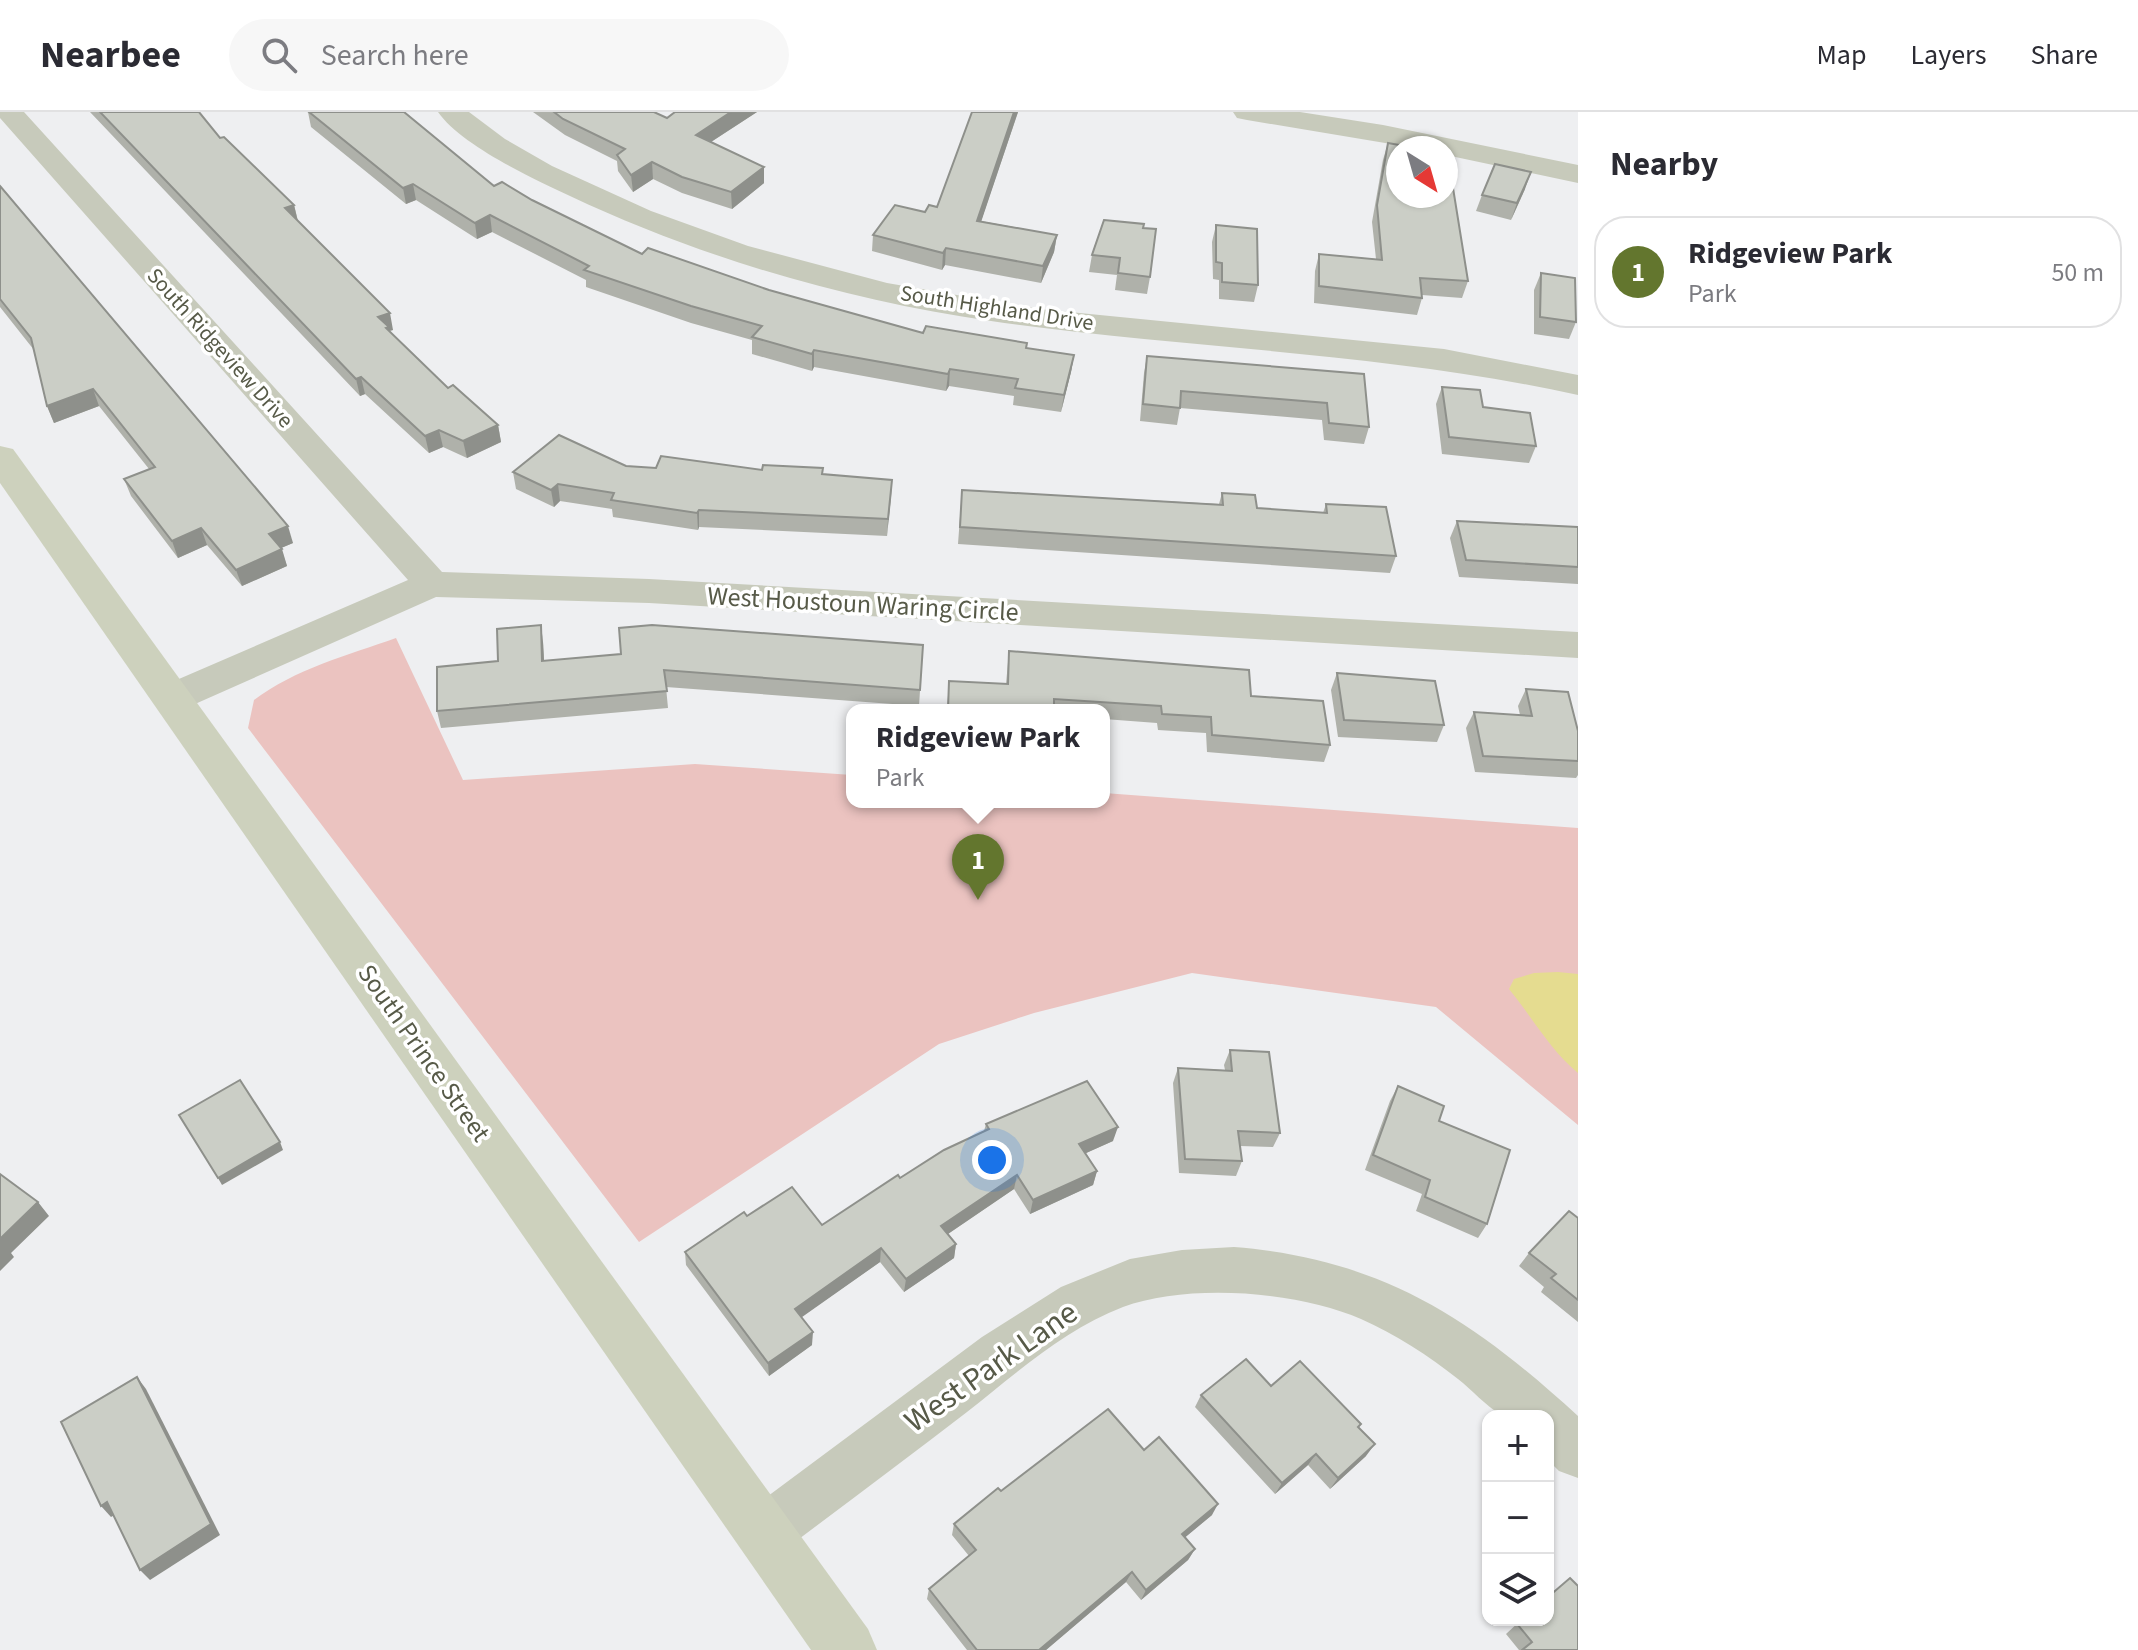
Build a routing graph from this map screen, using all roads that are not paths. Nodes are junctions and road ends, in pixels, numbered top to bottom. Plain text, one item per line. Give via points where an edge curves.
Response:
1 (9, 112) edge
2 (452, 112) edge
3 (1247, 112) edge
4 (1578, 174) edge
5 (1578, 385) edge
6 (0, 457) edge
7 (432, 584) junction
8 (1578, 645) edge
9 (172, 698) junction
10 (1533, 1410) edge
11 (1554, 1430) edge
12 (1578, 1452) edge
13 (764, 1532) junction
14 (847, 1650) edge

1 - 7 street, South Ridgeview Drive
2 - 5 street, South Highland Drive via 531,165 620,209 836,281 1037,318 1425,354
3 - 4 street via 1383,133
6 - 9 street, South Prince Street
7 - 8 street, West Houstoun Waring Circle via 649,591
7 - 9 street, West Houstoun Waring Circle
9 - 13 street, South Prince Street
10 - 13 street, West Park Lane via 1433,1332 1344,1288 1249,1269 1146,1278 1102,1291 1031,1331
11 - 12 street
13 - 14 street, South Prince Street

